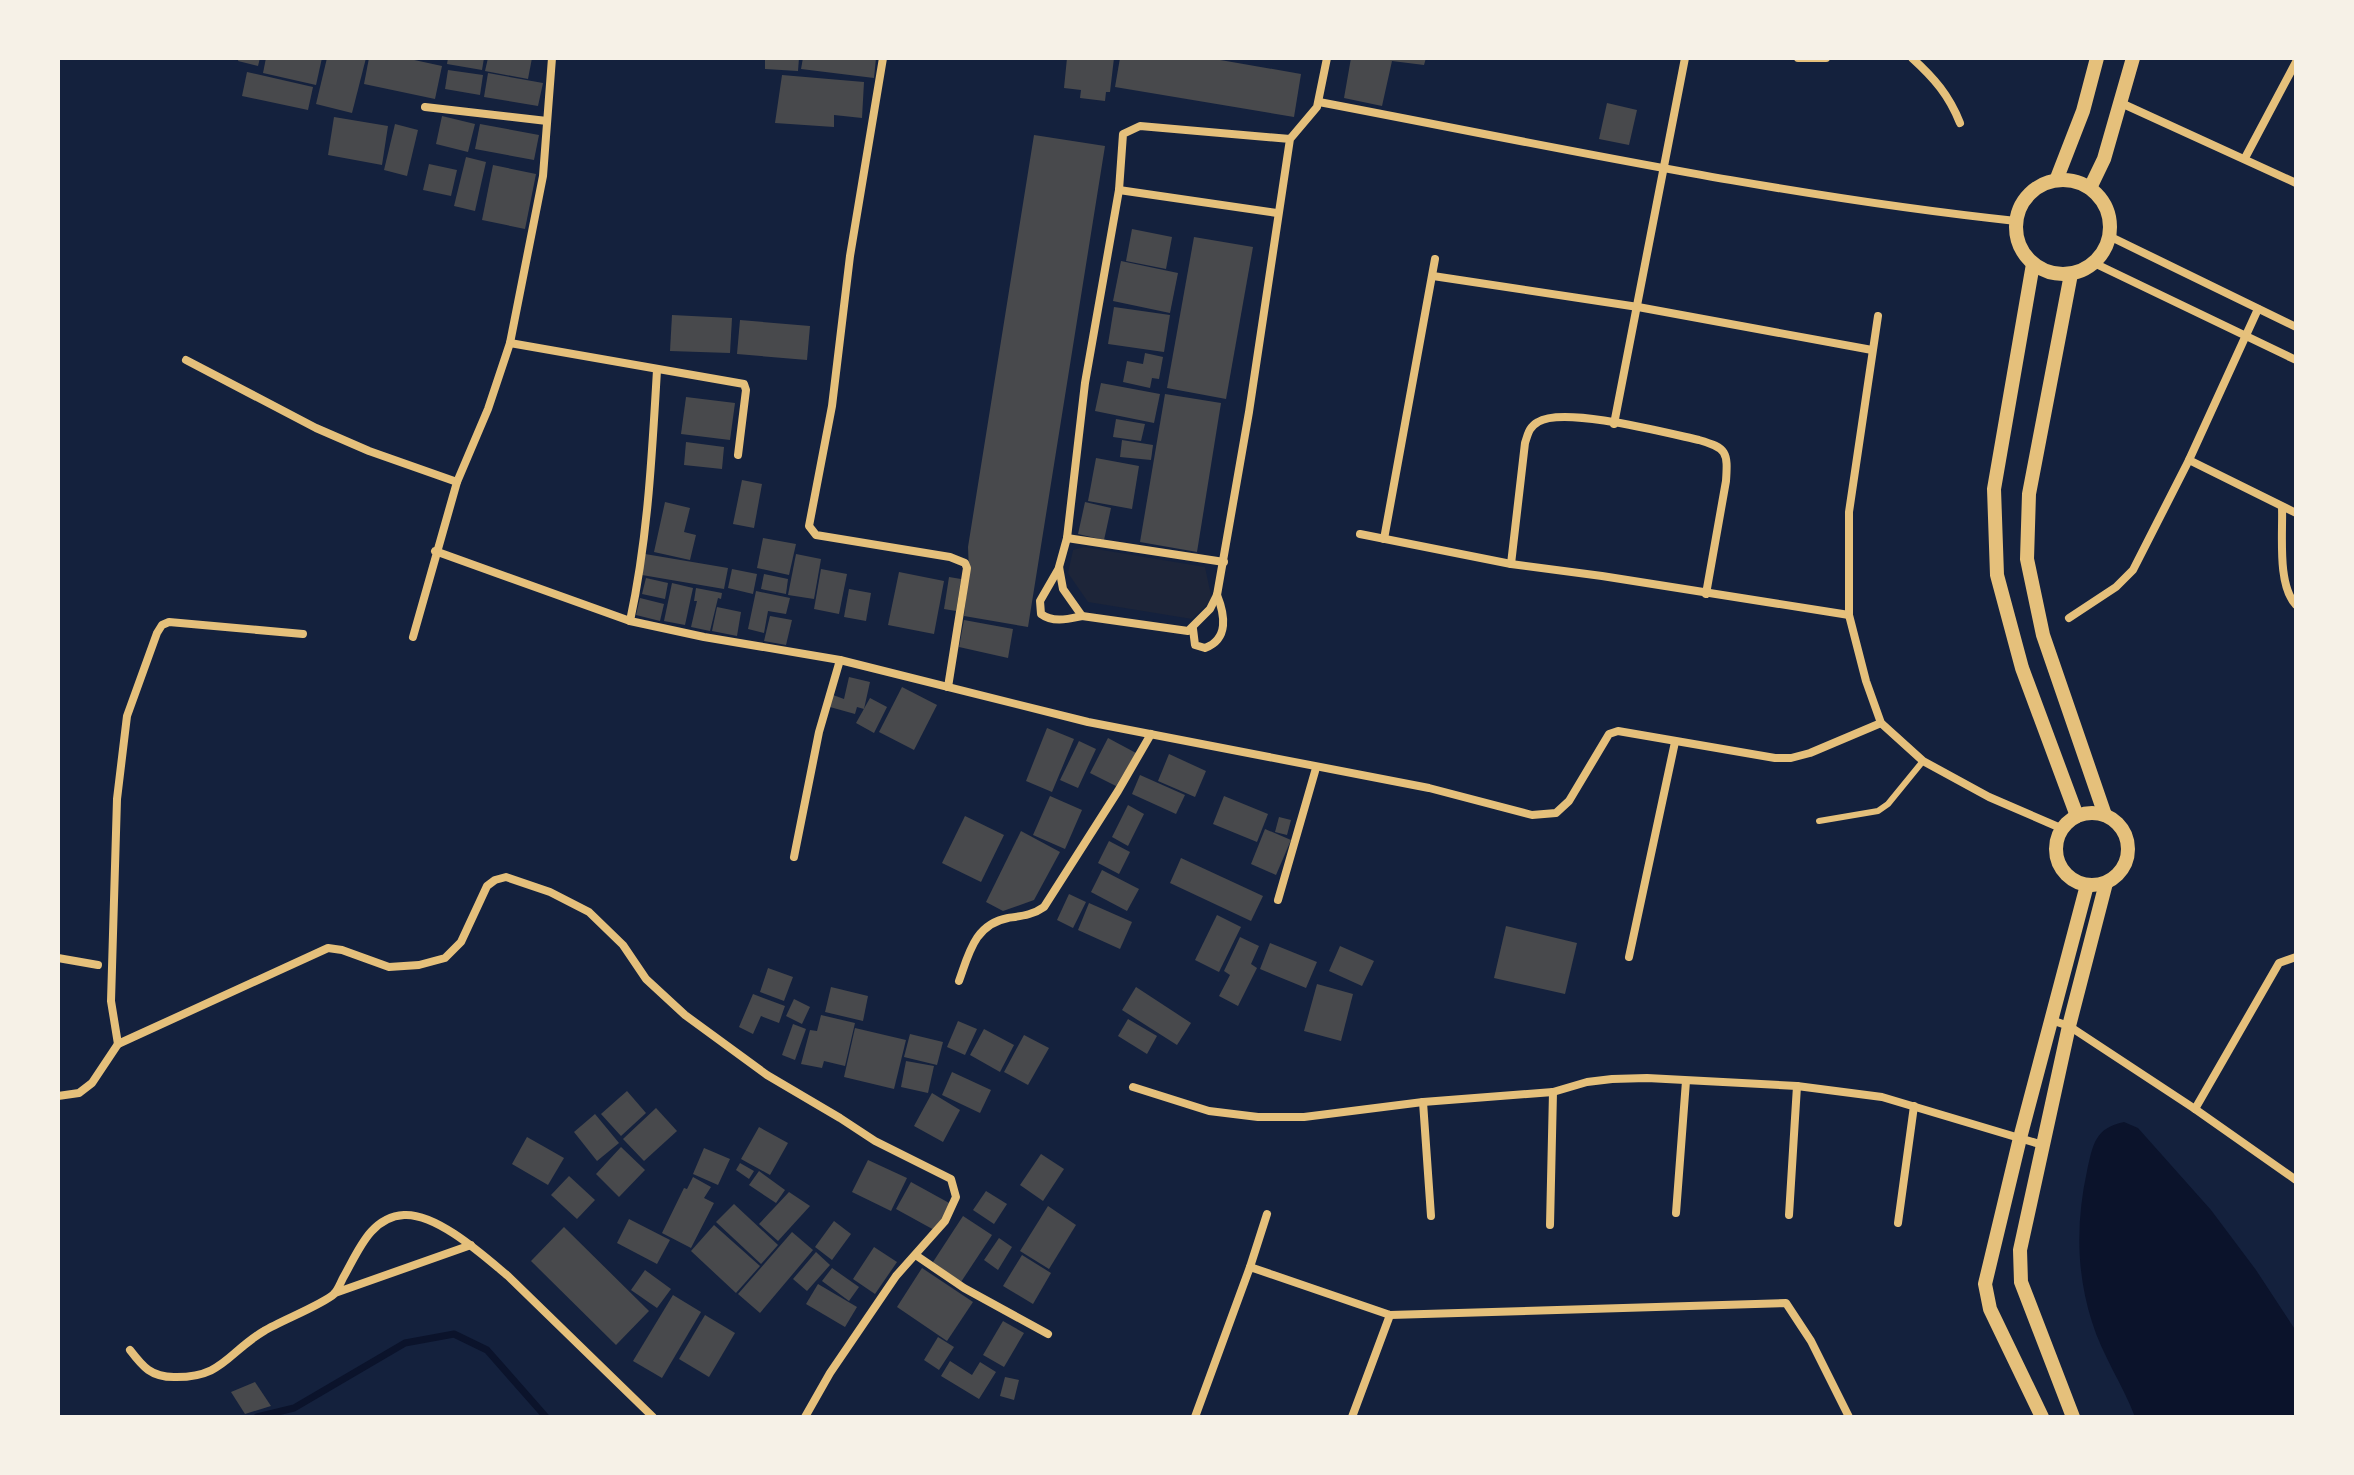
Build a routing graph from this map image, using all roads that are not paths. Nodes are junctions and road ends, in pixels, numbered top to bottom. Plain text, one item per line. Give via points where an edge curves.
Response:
1 (552, 58) edge
2 (883, 58) edge
3 (1327, 58) edge
4 (1685, 58) edge
5 (1798, 58) edge
6 (1826, 58) edge
7 (1912, 58) edge
8 (2097, 58) edge
9 (2133, 58) edge
10 (1810, 59) edge
11 (2296, 62) edge
12 (1319, 102) junction
13 (2121, 103) junction
14 (425, 107) dead end
15 (547, 121) junction
16 (1960, 123) dead end
17 (1290, 139) junction
18 (2245, 158) junction
19 (1664, 167) junction
20 (2057, 178) junction
21 (2296, 183) edge
22 (2090, 188) junction
23 (1119, 190) junction
24 (1277, 213) junction
25 (2016, 221) junction
26 (2109, 236) junction
27 (1435, 259) dead end
28 (2094, 263) junction
29 (2033, 264) junction
30 (2071, 274) junction
31 (1433, 276) junction
32 (1638, 307) junction
33 (2258, 309) junction
34 (1878, 316) dead end
35 (2296, 327) edge
36 (2245, 335) junction
37 (510, 343) junction
38 (1872, 350) junction
39 (186, 360) dead end
40 (2296, 360) edge
41 (657, 370) junction
42 (1614, 424) junction
43 (738, 455) dead end
44 (2189, 460) junction
45 (457, 482) junction
46 (2282, 507) junction
47 (2296, 513) edge
48 (1360, 534) dead end
49 (1067, 538) junction
50 (1384, 539) junction
51 (435, 551) junction
52 (1224, 562) junction
53 (1511, 564) junction
54 (1059, 567) junction
55 (1706, 594) junction
56 (1217, 595) junction
57 (2296, 605) edge
58 (1849, 615) junction
59 (1082, 616) junction
60 (2069, 618) dead end
61 (630, 621) junction
62 (1193, 629) junction
63 (303, 634) dead end
64 (413, 637) dead end
65 (840, 660) junction
66 (948, 687) junction
67 (1881, 723) junction
68 (1151, 734) junction
69 (1675, 742) junction
70 (1923, 761) junction
71 (1316, 768) junction
72 (2105, 815) junction
73 (2077, 816) junction
74 (1819, 821) dead end
75 (2063, 829) junction
76 (794, 857) dead end
77 (2106, 883) junction
78 (2087, 885) junction
79 (1278, 900) dead end
80 (1629, 957) dead end
81 (2296, 957) edge
82 (58, 958) edge
83 (98, 965) dead end
84 (959, 981) dead end
85 (2051, 1020) junction
86 (2069, 1026) junction
87 (118, 1044) junction
88 (1686, 1081) junction
89 (1797, 1086) junction
90 (1133, 1087) dead end
91 (1553, 1092) junction
92 (58, 1096) edge
93 (1423, 1102) junction
94 (1914, 1106) junction
95 (2195, 1109) junction
96 (2020, 1138) junction
97 (2043, 1145) junction
98 (2296, 1180) edge
99 (1676, 1213) dead end
100 (1267, 1214) dead end
101 (1789, 1215) dead end
102 (1431, 1216) dead end
103 (1898, 1223) dead end
104 (1550, 1225) dead end
105 (471, 1245) junction
106 (917, 1256) junction
107 (1250, 1267) junction
108 (335, 1293) junction
109 (1390, 1315) junction
110 (1048, 1334) dead end
111 (130, 1350) dead end
112 (653, 1417) edge
113 (805, 1417) edge
114 (1195, 1417) edge
115 (1352, 1417) edge
116 (1849, 1417) edge
117 (2042, 1417) edge
118 (2073, 1417) edge

1 - 15 street
2 - 66 street via 809,526 816,535 965,563
3 - 12 street
4 - 19 street
5 - 10 street
6 - 10 street
7 - 16 street via 1934,77
8 - 20 street
9 - 13 street
11 - 18 street
12 - 17 street
12 - 19 street
13 - 18 street
13 - 22 street
14 - 15 street
15 - 37 street via 535,226
17 - 23 street via 1133,127 1121,142
17 - 24 street
18 - 21 street
19 - 25 street via 1924,211
19 - 32 street
20 - 22 street
20 - 25 street via 2027,196
22 - 26 street via 2107,209
23 - 24 street
23 - 49 street via 1085,383
24 - 52 street
25 - 29 street via 2018,243
26 - 28 street
26 - 33 street
27 - 31 street
28 - 30 street
28 - 36 street
29 - 30 street
29 - 73 street via 1994,489 1997,575 2022,668
30 - 72 street via 2029,494 2027,559 2043,635
31 - 32 street
31 - 50 street
32 - 38 street
32 - 42 street
33 - 35 street
33 - 36 street
34 - 38 street
36 - 40 street
36 - 44 street
37 - 41 street
37 - 45 street
38 - 58 street via 1849,512
39 - 45 street via 316,428
41 - 43 street via 744,384
41 - 61 street via 649,497
42 - 53 street via 1551,417 1529,429
42 - 55 street via 1699,440 1725,452 1726,481
44 - 46 street
44 - 60 street via 2133,570
45 - 51 street
46 - 47 street
46 - 57 street via 2286,588
48 - 50 street
49 - 52 street
49 - 54 street
50 - 53 street
51 - 61 street
51 - 64 street
52 - 56 street
53 - 55 street
54 - 59 street via 1063,589
54 - 59 street via 1040,601 1041,614 1059,620
55 - 58 street
56 - 62 street
56 - 62 street via 1224,623 1220,637 1212,646 1199,648
58 - 67 street
59 - 62 street
61 - 65 street
63 - 87 street via 169,622 157,633 127,716 117,799 111,1001
65 - 66 street
65 - 76 street via 819,732
66 - 68 street
67 - 69 street via 1791,758
67 - 70 street
68 - 71 street
68 - 84 street via 1044,907 986,925
69 - 71 street via 1618,731 1609,734 1569,801 1544,816
69 - 80 street
70 - 74 lane via 1878,811
70 - 75 street
71 - 79 street
72 - 73 street
72 - 77 street via 2121,827 2128,847 2121,871
73 - 75 street
75 - 78 street via 2058,862 2073,880
77 - 78 street
77 - 86 street
78 - 85 street
81 - 95 street via 2279,963
82 - 83 street
85 - 86 street
85 - 96 street
86 - 95 street
86 - 97 street
87 - 92 street via 92,1083 79,1093
87 - 106 street via 328,948 389,967 445,958 461,942 487,886 506,877 589,912 685,1015 767,1075 875,1141 951,1179 956,1197 945,1221
88 - 89 street
88 - 91 street via 1612,1079
88 - 99 street
89 - 94 street
89 - 101 street
90 - 93 street via 1209,1111 1258,1117 1304,1117
91 - 93 street
91 - 104 street
93 - 102 street
94 - 96 street
94 - 103 street
95 - 98 street
96 - 97 street
96 - 117 street via 1985,1284 1990,1309
97 - 118 street via 2020,1250 2021,1282
100 - 107 street
105 - 108 street
105 - 108 street via 442,1225 406,1215 379,1222
105 - 112 street
106 - 110 street
106 - 113 street via 896,1276
107 - 109 street
107 - 114 street
108 - 111 street via 261,1333 203,1376 154,1375
109 - 115 street
109 - 116 street via 1729,1307 1777,1301 1786,1303 1811,1341

